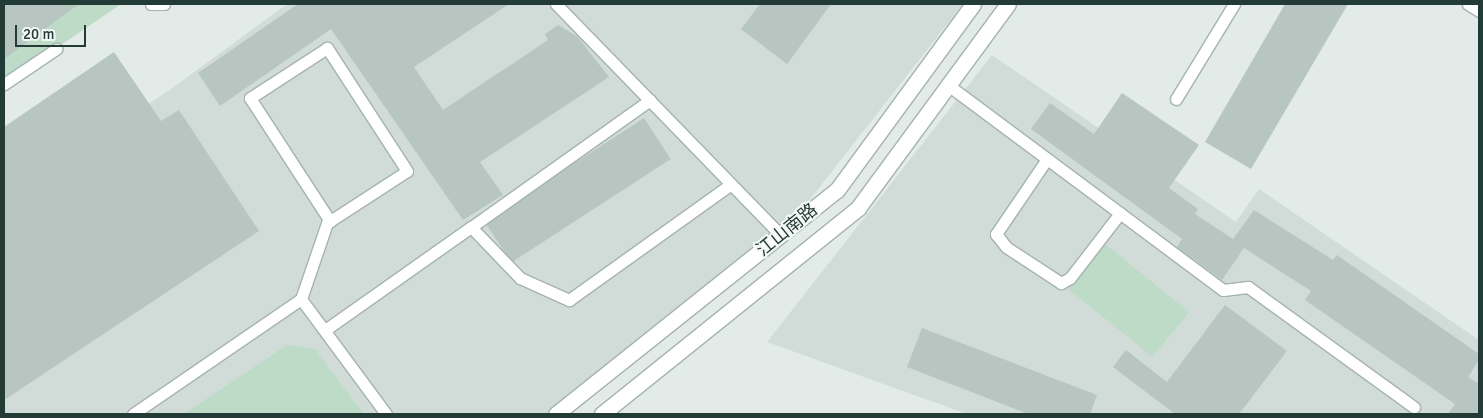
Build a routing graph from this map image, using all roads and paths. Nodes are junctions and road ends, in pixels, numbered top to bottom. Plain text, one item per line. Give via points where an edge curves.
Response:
1 (151, 4) edge
2 (164, 4) edge
3 (556, 4) edge
4 (973, 4) edge
5 (1008, 4) edge
6 (1234, 4) edge
7 (1468, 4) edge
8 (1479, 11) edge
9 (56, 49) dead end
10 (4, 84) edge
11 (948, 85) junction
12 (1176, 99) dead end
13 (650, 100) junction
14 (1047, 159) junction
15 (731, 184) junction
16 (1120, 213) junction
17 (330, 221) junction
18 (471, 227) junction
19 (781, 235) junction
20 (301, 299) junction
21 (325, 330) junction
22 (1414, 407) dead end
23 (133, 414) edge
24 (386, 414) edge
25 (556, 414) edge
26 (602, 414) edge

1 - 2 lane
3 - 13 lane
4 - 19 street, 江山南路 via 837,190
5 - 11 street, 江山南路
6 - 12 lane
7 - 8 lane
9 - 10 lane
11 - 14 lane
11 - 26 street, 江山南路 via 858,208
13 - 15 lane
13 - 18 lane
14 - 16 lane
14 - 16 lane via 996,234 1006,247 1061,283 1070,278
15 - 18 lane via 569,300 520,278
15 - 19 lane
16 - 22 lane via 1223,290 1248,287
17 - 17 lane via 407,172 328,48 250,98
17 - 20 lane
18 - 21 lane
19 - 25 street, 江山南路
20 - 21 lane
20 - 23 lane
21 - 24 lane

